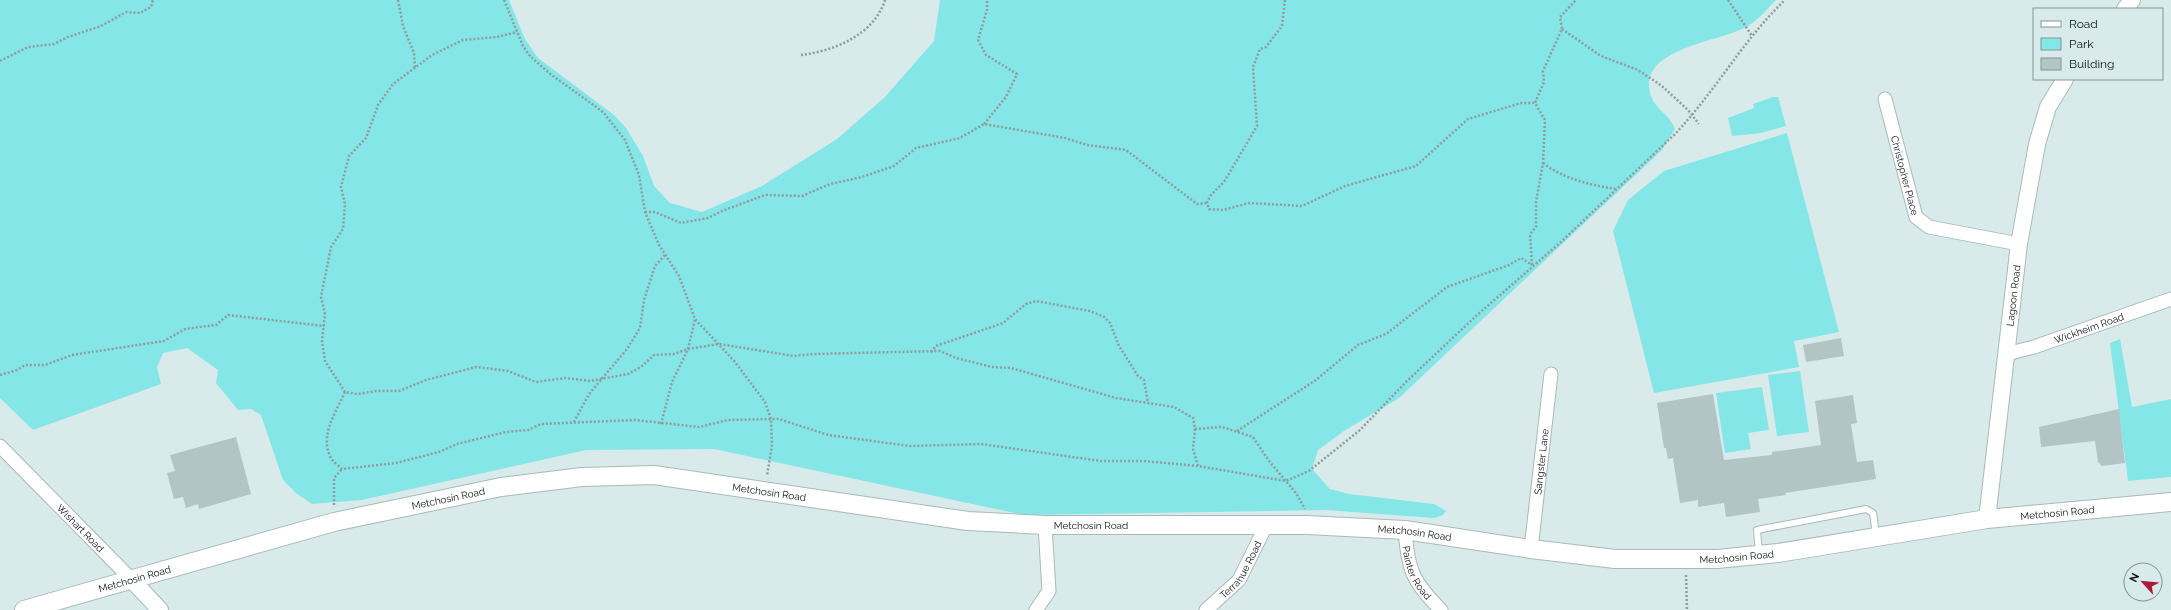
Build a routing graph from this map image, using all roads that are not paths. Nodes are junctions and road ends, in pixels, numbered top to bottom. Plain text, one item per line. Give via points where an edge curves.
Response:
1 (2132, 0) edge
2 (2126, 8) edge
3 (2064, 80) edge
4 (1884, 99) dead end
5 (2019, 244) junction
6 (2171, 299) edge
7 (2006, 354) junction
8 (1551, 374) dead end
9 (0, 446) edge
10 (2171, 502) edge
11 (1988, 519) junction
12 (1267, 524) junction
13 (1045, 525) junction
14 (1405, 530) junction
15 (1876, 537) junction
16 (1531, 550) junction
17 (1759, 555) junction
18 (132, 579) junction
19 (24, 610) edge
20 (160, 610) edge
21 (1036, 610) edge
22 (1206, 610) edge
23 (1441, 610) edge

1 - 2 street
3 - 5 street, Lagoon Road via 2048,106 2037,144
4 - 5 street, Christopher Place via 1916,217 1929,227
5 - 7 street, Lagoon Road
6 - 7 street, Wickheim Road via 2034,347
7 - 11 street, Lagoon Road
8 - 16 street, Sangster Lane
9 - 18 street, Wishart Road
10 - 11 main road, Metchosin Road
11 - 15 main road, Metchosin Road
12 - 13 main road, Metchosin Road
12 - 14 main road, Metchosin Road
12 - 22 street, Terrahue Road via 1239,580
13 - 18 main road, Metchosin Road via 968,521 654,475 582,477 501,487 334,522
13 - 21 street via 1049,592
14 - 16 main road, Metchosin Road
14 - 23 street, Painter Road via 1413,578
15 - 17 main road, Metchosin Road
15 - 17 lane via 1873,513 1866,509 1757,530
16 - 17 main road, Metchosin Road via 1615,559 1717,560
18 - 19 main road, Metchosin Road
18 - 20 street, Wishart Road

